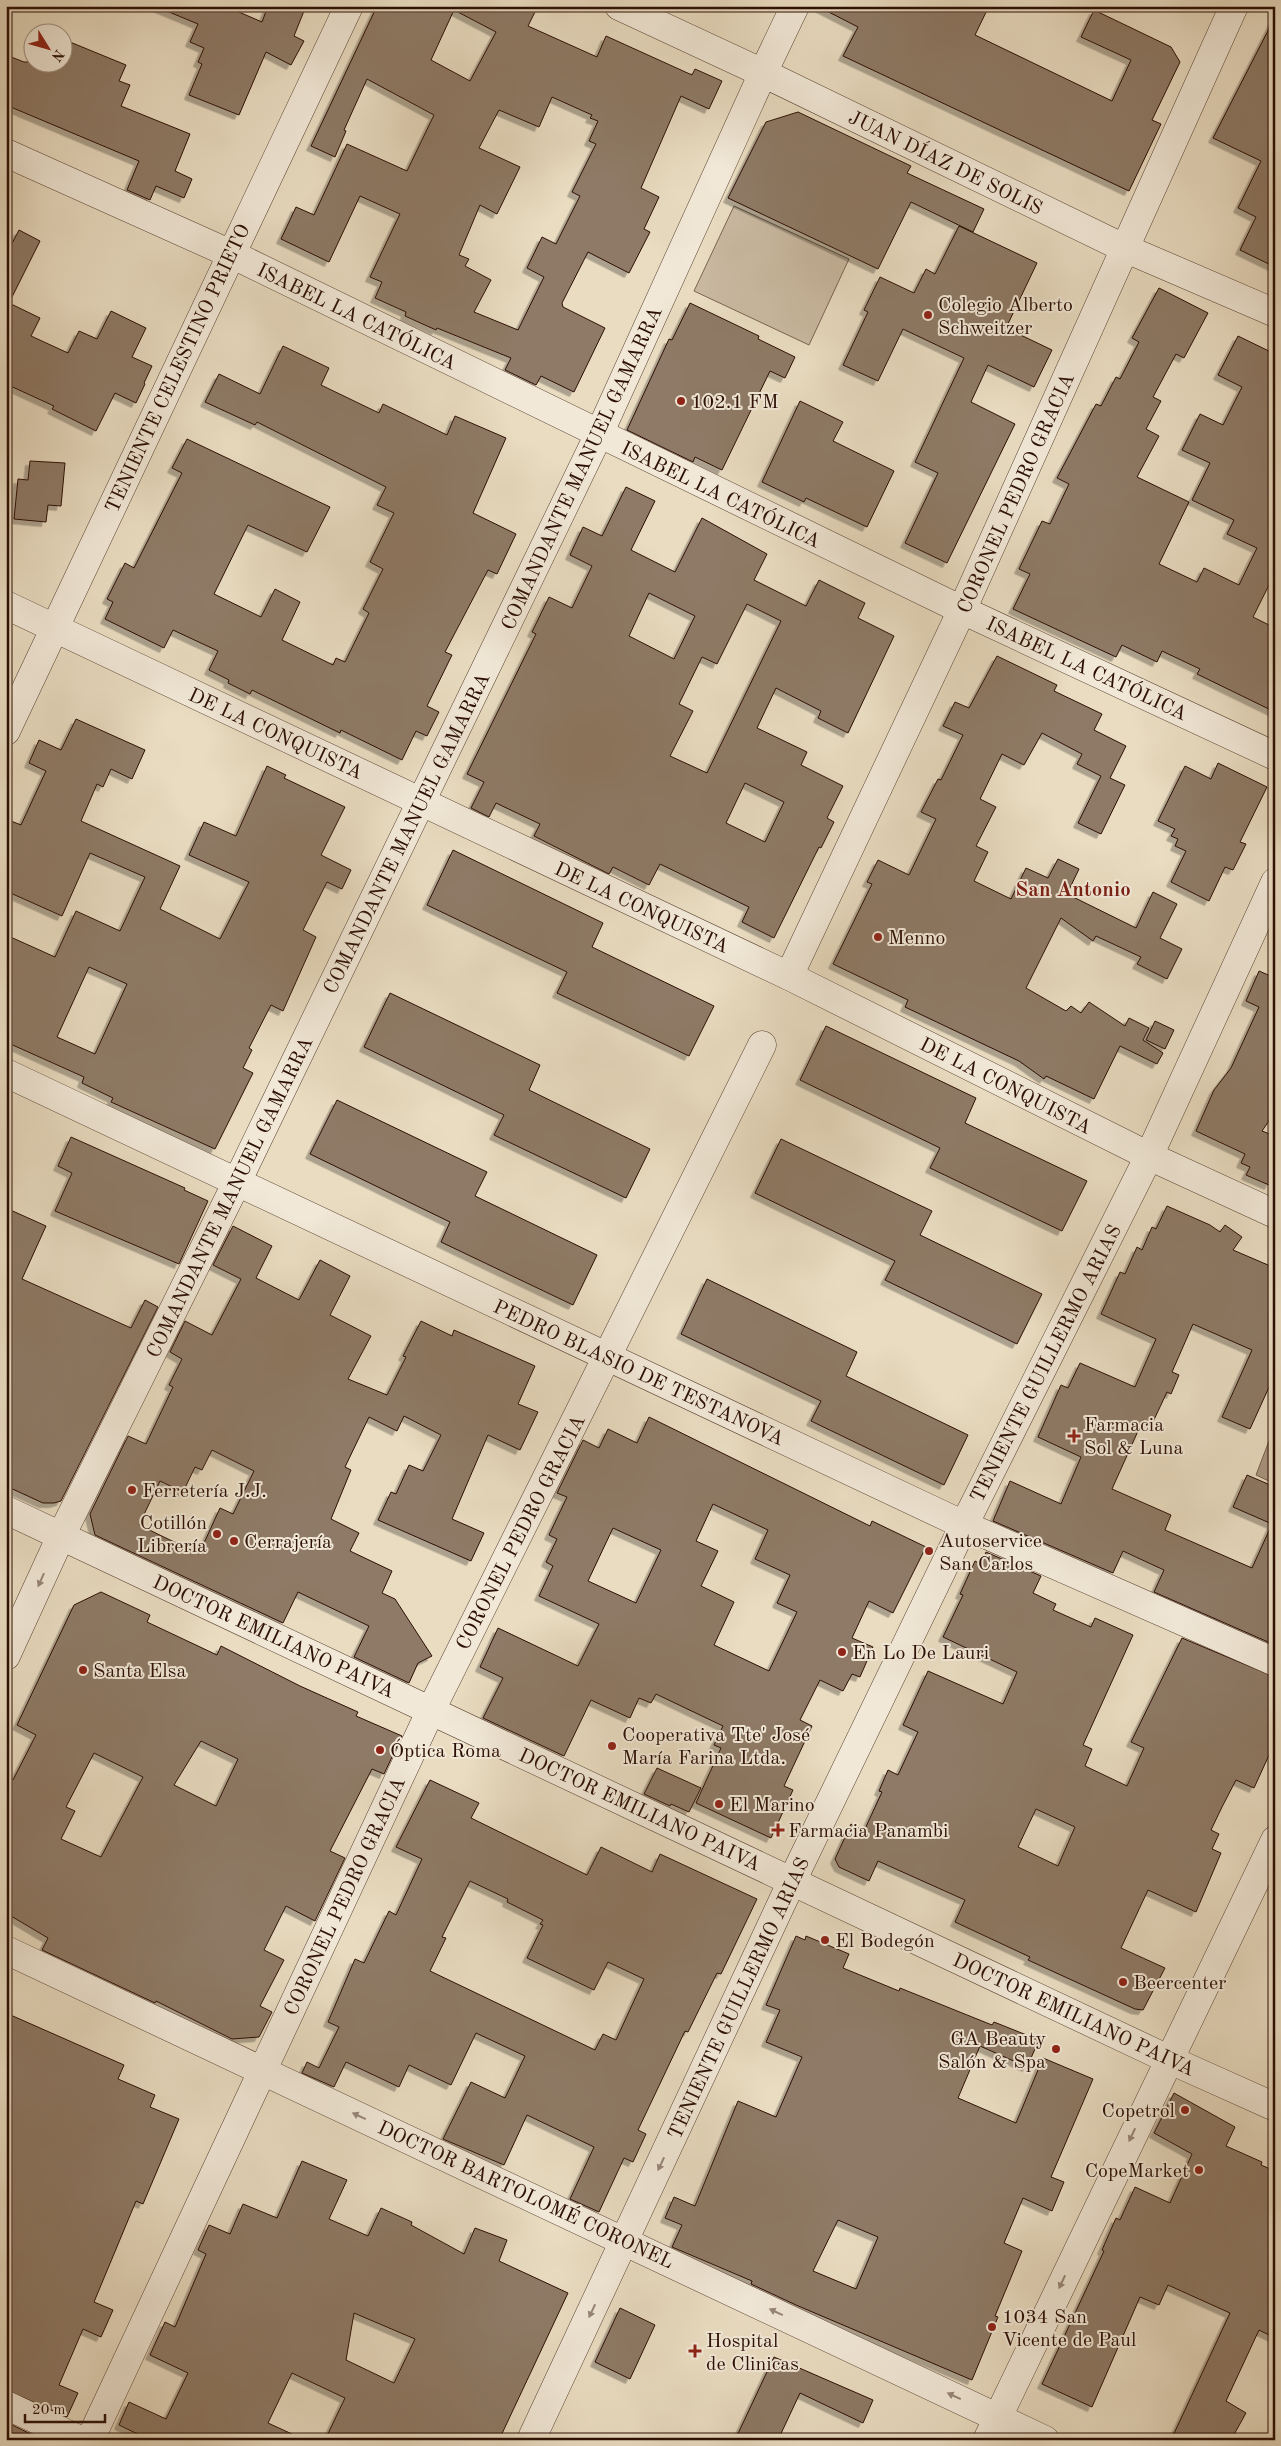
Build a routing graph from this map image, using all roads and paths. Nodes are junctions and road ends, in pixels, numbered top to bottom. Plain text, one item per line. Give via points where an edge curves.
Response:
1 (349, 6) edge
2 (619, 6) edge
3 (795, 6) edge
4 (1234, 6) edge
5 (762, 73) junction
6 (6, 153) edge
7 (1124, 248) junction
8 (231, 254) junction
9 (1275, 313) edge
10 (599, 434) junction
11 (6, 604) edge
12 (962, 610) junction
13 (55, 628) junction
14 (6, 731) edge
15 (1275, 756) edge
16 (422, 802) junction
17 (1275, 882) edge
18 (789, 976) junction
19 (762, 1045) dead end
20 (6, 1073) edge
21 (1149, 1156) junction
22 (238, 1182) junction
23 (1275, 1214) edge
24 (607, 1357) junction
25 (6, 1510) edge
26 (964, 1525) junction
27 (61, 1536) junction
28 (6, 1656) edge
29 (1275, 1662) edge
30 (431, 1710) junction
31 (1275, 1840) edge
32 (792, 1882) junction
33 (6, 1950) edge
34 (1168, 2059) junction
35 (262, 2070) junction
36 (1275, 2107) edge
37 (625, 2240) junction
38 (6, 2405) edge
39 (993, 2428) edge
40 (80, 2440) edge
41 (90, 2440) edge
42 (531, 2440) edge
43 (1045, 2440) edge

1 - 8 street, TENIENTE CELESTINO PRIETO
2 - 5 street, JUAN DÍAZ DE SOLIS
3 - 5 street, COMANDANTE MANUEL GAMARRA
4 - 7 street, CORONEL PEDRO GRACIA
5 - 7 street, JUAN DÍAZ DE SOLIS
5 - 10 street, COMANDANTE MANUEL GAMARRA
6 - 8 street, ISABEL LA CATÓLICA
7 - 9 street, JUAN DÍAZ DE SOLIS
7 - 12 street, CORONEL PEDRO GRACIA
8 - 10 street, ISABEL LA CATÓLICA
8 - 13 street, TENIENTE CELESTINO PRIETO
10 - 12 street, ISABEL LA CATÓLICA
10 - 16 street, COMANDANTE MANUEL GAMARRA
11 - 13 street, DE LA CONQUISTA
12 - 15 street, ISABEL LA CATÓLICA
12 - 18 street, CORONEL PEDRO GRACIA
13 - 14 street, TENIENTE CELESTINO PRIETO
13 - 16 street, DE LA CONQUISTA
16 - 18 street, DE LA CONQUISTA
16 - 22 street, COMANDANTE MANUEL GAMARRA
17 - 21 street, TENIENTE GUILLERMO ARIAS
18 - 21 street, DE LA CONQUISTA
19 - 24 street, CORONEL PEDRO GRACIA
20 - 22 street, PEDRO BLASIO DE TESTANOVA
21 - 23 street, DE LA CONQUISTA
21 - 26 street, TENIENTE GUILLERMO ARIAS
22 - 24 street, PEDRO BLASIO DE TESTANOVA
22 - 27 street, COMANDANTE MANUEL GAMARRA
24 - 26 street, PEDRO BLASIO DE TESTANOVA
24 - 30 street, CORONEL PEDRO GRACIA
25 - 27 street, DOCTOR EMILIANO PAIVA
26 - 29 street, PEDRO BLASIO DE TESTANOVA
26 - 32 street, TENIENTE GUILLERMO ARIAS
27 -> 28 street, COMANDANTE MANUEL GAMARRA
27 - 30 street, DOCTOR EMILIANO PAIVA
30 - 32 street, DOCTOR EMILIANO PAIVA
30 - 35 street, CORONEL PEDRO GRACIA
31 - 34 street
32 - 34 street, DOCTOR EMILIANO PAIVA
32 -> 37 street, TENIENTE GUILLERMO ARIAS
33 - 35 street, DOCTOR BARTOLOMÉ CORONEL
34 - 36 street, DOCTOR EMILIANO PAIVA
34 -> 39 street
37 -> 35 street, DOCTOR BARTOLOMÉ CORONEL
35 - 41 street, CORONEL PEDRO GRACIA
39 -> 37 street, DOCTOR BARTOLOMÉ CORONEL
37 -> 42 street, TENIENTE GUILLERMO ARIAS
38 - 40 street
39 - 43 street, DOCTOR BARTOLOMÉ CORONEL

